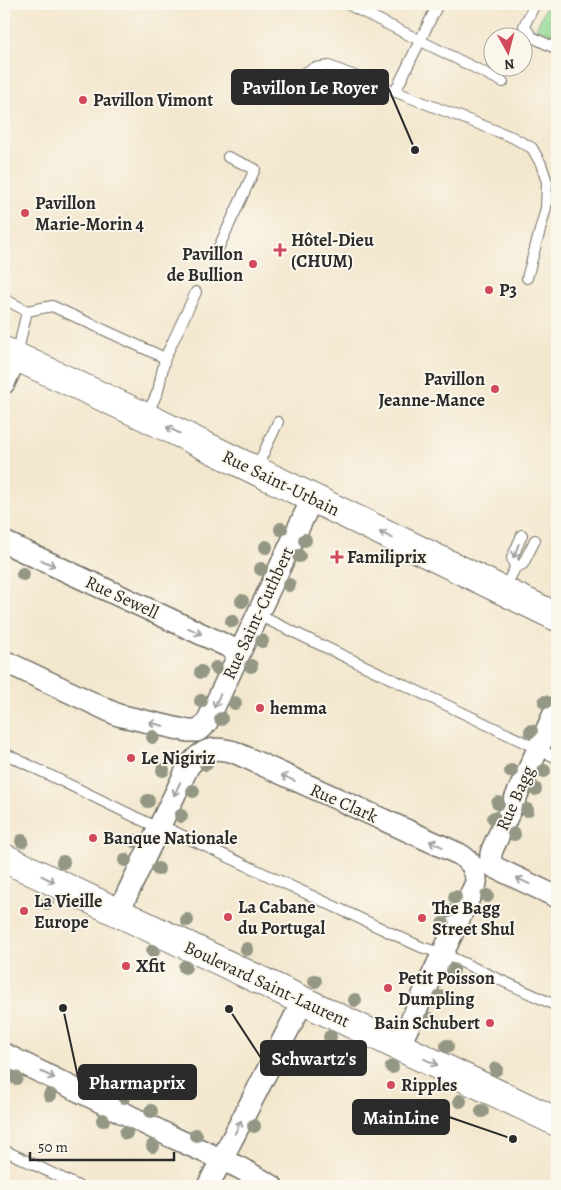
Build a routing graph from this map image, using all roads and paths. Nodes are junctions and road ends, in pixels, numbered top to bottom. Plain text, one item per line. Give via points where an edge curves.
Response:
1 (347, 4) edge
2 (438, 4) edge
3 (535, 4) edge
4 (420, 40) junction
5 (557, 49) edge
6 (300, 75) dead end
7 (504, 82) dead end
8 (395, 92) junction
9 (228, 157) dead end
10 (217, 250) dead end
11 (527, 278) dead end
12 (196, 292) dead end
13 (4, 299) edge
14 (27, 310) junction
15 (10, 354) edge
16 (164, 358) junction
17 (4, 383) edge
18 (146, 417) junction
19 (278, 422) dead end
20 (255, 470) junction
21 (312, 499) junction
22 (522, 534) dead end
23 (535, 540) dead end
24 (4, 542) edge
25 (509, 579) junction
26 (258, 615) junction
27 (557, 617) edge
28 (240, 652) junction
29 (4, 661) edge
30 (557, 707) edge
31 (537, 749) junction
32 (4, 753) edge
33 (557, 758) edge
34 (159, 826) junction
35 (4, 858) edge
36 (483, 866) junction
37 (557, 897) edge
38 (118, 913) junction
39 (444, 954) junction
40 (304, 1001) junction
41 (557, 1006) edge
42 (399, 1046) junction
43 (4, 1054) edge
44 (557, 1122) edge
45 (4, 1150) edge
46 (222, 1160) junction
47 (78, 1186) edge
48 (208, 1186) edge
49 (272, 1186) edge

1 - 4 lane
2 - 4 lane
3 - 5 lane via 524,26 532,37
4 - 7 lane
4 - 8 lane
6 - 8 lane via 314,68 329,66
8 - 11 lane via 512,137 532,148 547,182 546,208
9 - 10 lane via 255,169
12 - 16 lane
13 - 14 lane
14 - 15 lane
14 - 16 lane via 52,306
15 - 17 street
15 - 18 main road, Rue Saint-Urbain
16 - 18 lane via 158,391
20 -> 18 main road, Rue Saint-Urbain
19 - 20 lane
20 - 21 main road, Rue Saint-Urbain
25 -> 21 main road, Rue Saint-Urbain
21 - 26 street, Rue Saint-Cuthbert
22 -> 25 lane via 512,558
23 - 25 lane via 523,564
24 -> 28 street, Rue Sewell
25 - 27 main road, Rue Saint-Urbain
26 - 28 street, Rue Saint-Cuthbert
26 - 31 lane
28 -> 29 street, Rue Saint-Cuthbert via 203,727 188,731 118,715
30 - 31 street, Rue Bagg
31 - 33 lane
31 - 36 street, Rue Bagg
32 - 34 lane
36 -> 34 street, Rue Clark via 234,752 219,749 206,750 196,756
34 - 38 street
34 - 39 lane via 421,947
35 -> 38 main road, Boulevard Saint-Laurent
37 -> 36 street, Rue Clark via 494,867
36 - 39 street, Rue Bagg
38 - 40 main road, Boulevard Saint-Laurent
39 - 41 lane
39 - 42 street, Rue Bagg
40 - 42 main road, Boulevard Saint-Laurent
46 -> 40 street
42 -> 44 main road, Boulevard Saint-Laurent
43 -> 46 street
45 - 47 lane
46 - 48 street
46 - 49 street

